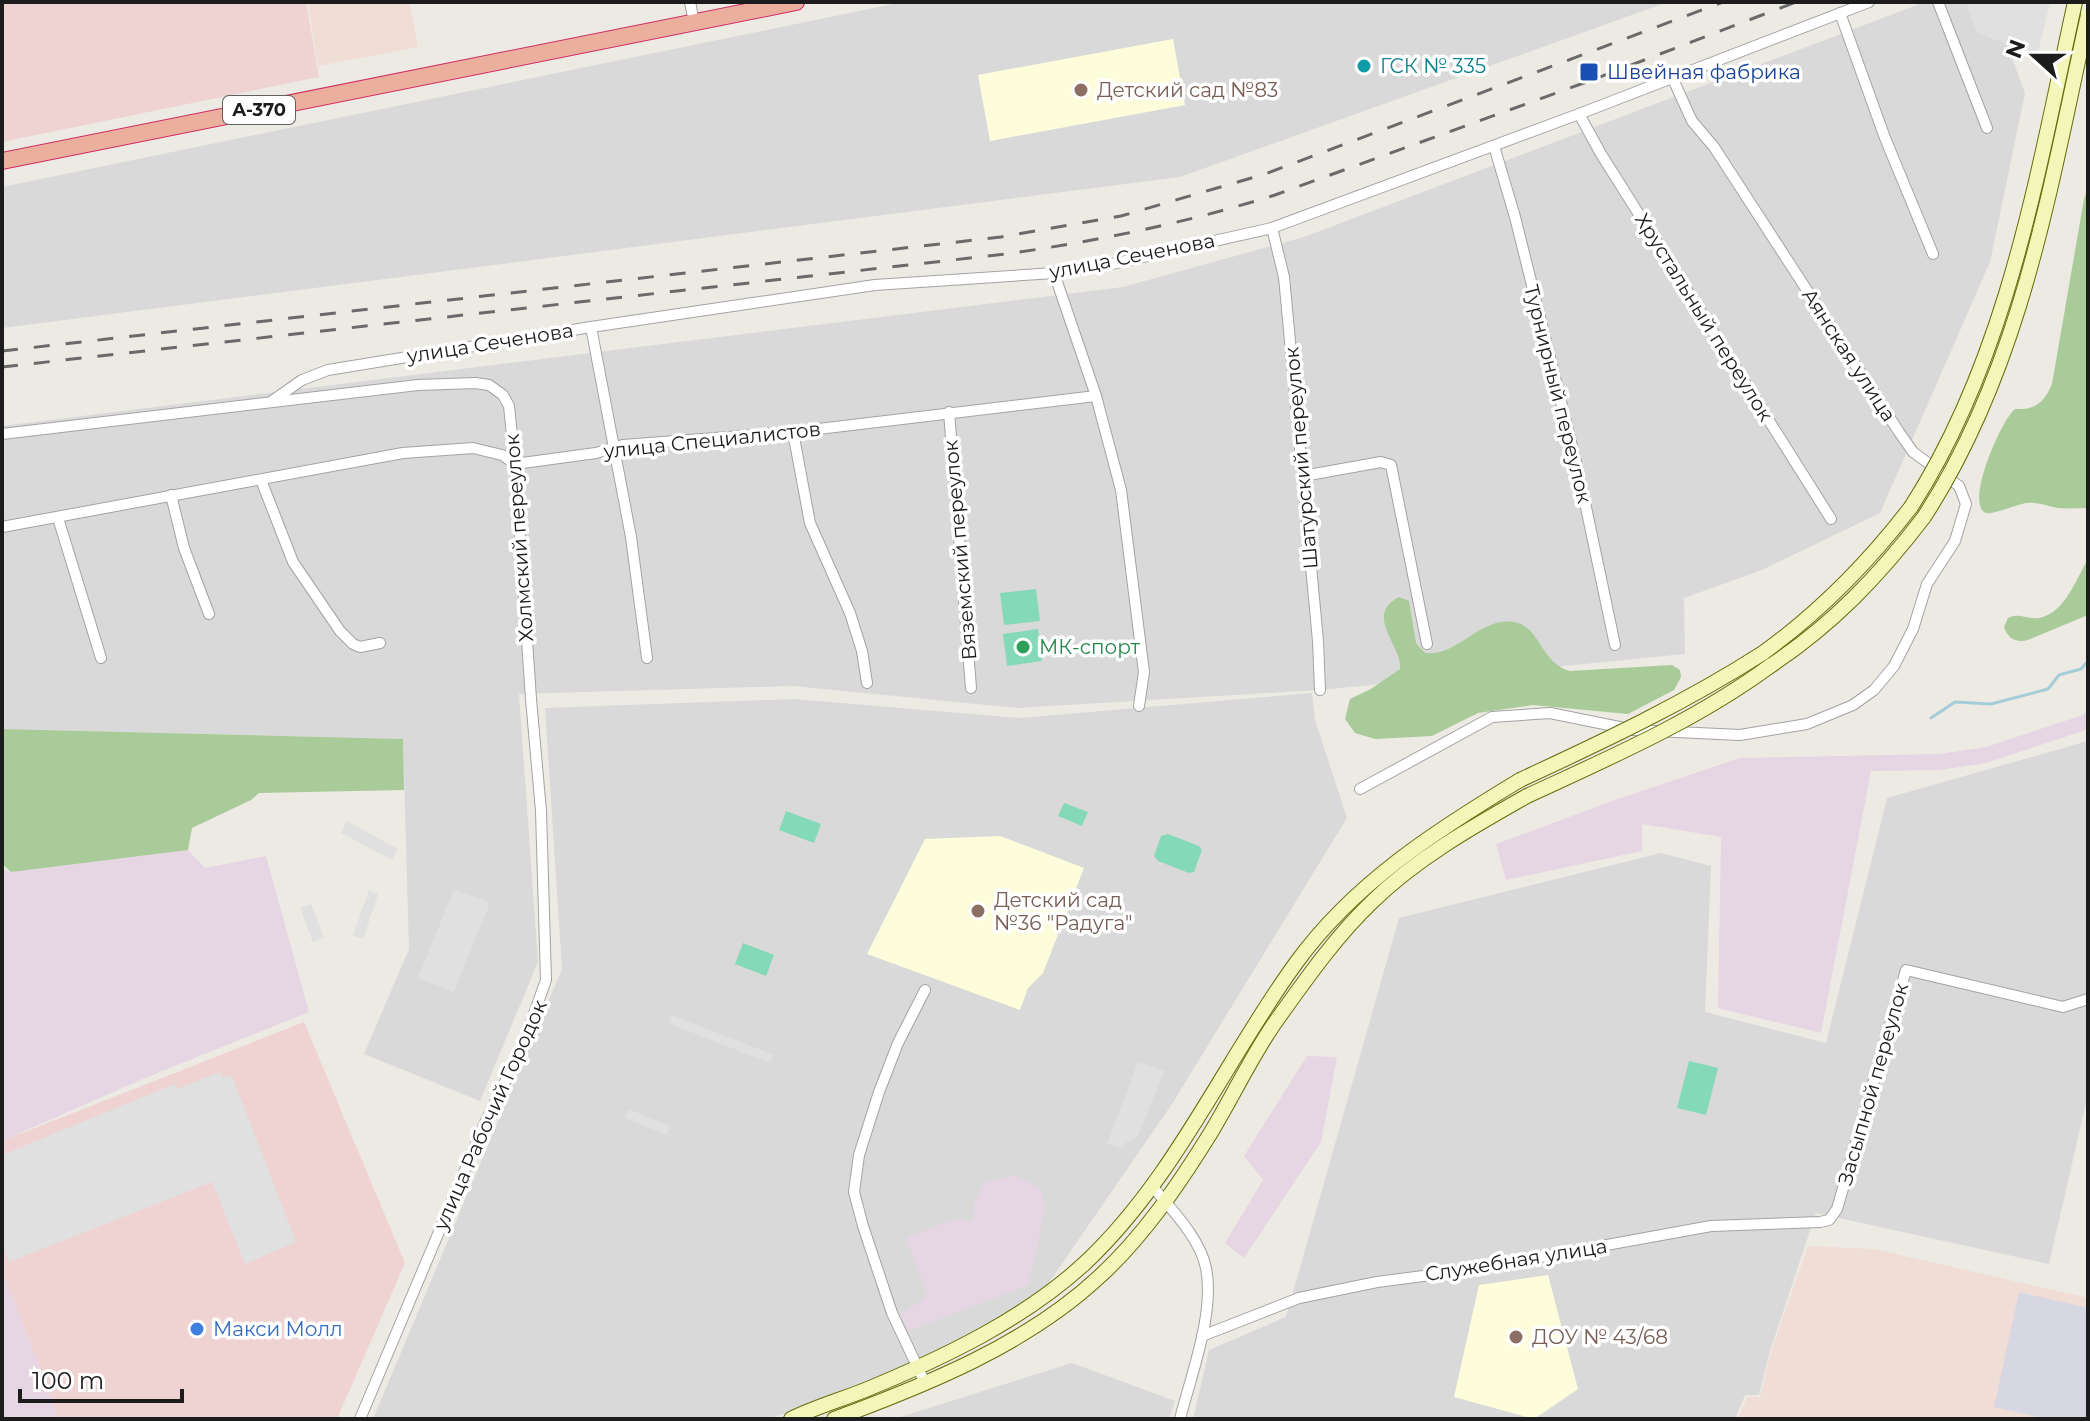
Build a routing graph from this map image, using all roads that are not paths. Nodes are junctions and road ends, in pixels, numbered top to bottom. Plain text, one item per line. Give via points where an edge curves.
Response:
1 (690, 2) edge
2 (796, 2) edge
3 (1869, 2) edge
4 (1938, 2) edge
5 (2075, 2) edge
6 (1840, 13) junction
7 (2088, 15) edge
8 (694, 22) junction
9 (1672, 77) junction
10 (1579, 114) junction
11 (1987, 128) dead end
12 (1494, 146) junction
13 (2, 161) edge
14 (1272, 228) junction
15 (1933, 254) dead end
16 (1054, 273) junction
17 (591, 327) junction
18 (489, 385) joint
19 (1096, 396) junction
20 (272, 401) junction
21 (949, 412) junction
22 (793, 432) junction
23 (2, 434) edge
24 (613, 447) junction
25 (515, 464) junction
26 (1303, 476) junction
27 (261, 480) junction
28 (171, 495) junction
29 (58, 518) junction
30 (1831, 519) dead end
31 (2, 527) edge
32 (209, 614) dead end
33 (380, 643) dead end
34 (1427, 644) dead end
35 (1615, 645) dead end
36 (101, 658) dead end
37 (647, 658) dead end
38 (1766, 659) junction
39 (867, 683) dead end
40 (971, 688) dead end
41 (1320, 690) dead end
42 (531, 699) joint
43 (1139, 706) dead end
44 (1360, 789) dead end
45 (925, 990) dead end
46 (2088, 999) edge
47 (1152, 1186) junction
48 (1164, 1201) junction
49 (1835, 1214) joint
50 (1202, 1336) junction
51 (918, 1367) junction
52 (925, 1383) junction
53 (360, 1419) edge
54 (791, 1419) edge
55 (834, 1419) edge
56 (1180, 1419) edge

1 - 8 street
2 - 8 highway, А-370
3 - 6 street, улица Сеченова
4 - 11 street
5 - 38 main road, bridge via 1994,334 1957,427 1911,507 1859,571
6 - 9 street, улица Сеченова
6 - 15 street
7 - 38 main road, bridge via 2047,202 2009,339 1972,434 1945,485 1899,550 1808,641
8 - 13 highway, А-370
9 - 10 street, улица Сеченова
9 - 44 street, Аянская улица via 1692,121 1913,452 1959,486 1966,504 1958,534 1927,584 1894,666 1874,690 1843,710 1807,724 1740,735 1634,730 1550,713 1492,717
10 - 12 street, улица Сеченова
10 - 30 street, Хрустальный переулок
12 - 14 street, улица Сеченова
12 - 35 street, Турнирный переулок via 1579,474
14 - 16 street, улица Сеченова
14 - 26 street, Шатурский переулок via 1284,277
16 - 17 street, улица Сеченова via 875,285
16 - 19 street
17 - 20 street, улица Сеченова via 328,370
17 - 24 street
18 - 20 street, улица Сеченова via 418,385
18 - 25 street, Холмский переулок via 509,406
19 - 21 street, улица Специалистов
19 - 43 street via 1129,541 1144,672
20 - 23 street, улица Сеченова
21 - 22 street, улица Специалистов
21 - 40 street, Вяземский переулок
22 - 24 street, улица Специалистов
22 - 39 street via 810,523 850,613
24 - 25 street, улица Специалистов
24 - 37 street
25 - 27 street via 473,448 378,457
25 - 42 street, Холмский переулок
26 - 34 street via 1381,462 1391,465
26 - 41 street, Шатурский переулок
27 - 28 street
27 - 33 street via 293,562 340,631 360,647
28 - 29 street
28 - 32 street
29 - 31 street
29 - 36 street
38 - 47 main road, bridge via 1520,780 1438,832 1363,889 1326,926 1266,1006
38 - 48 main road, bridge via 1698,713 1481,822 1373,901 1273,1026
42 - 53 street, улица Рабочий Городок via 541,811 544,991
45 - 51 street via 879,1092 859,1155 854,1192 892,1313
46 - 49 street, Засыпной переулок via 2063,1007 1906,970
47 - 48 street
47 - 51 main road via 1109,1238 1042,1298
48 - 50 street via 1206,1267
48 - 52 main road via 1098,1278 1054,1313
49 - 50 street, Служебная улица via 1820,1222 1711,1226 1377,1282 1299,1298
50 - 56 street
51 - 52 street
51 - 54 main road
52 - 55 main road

